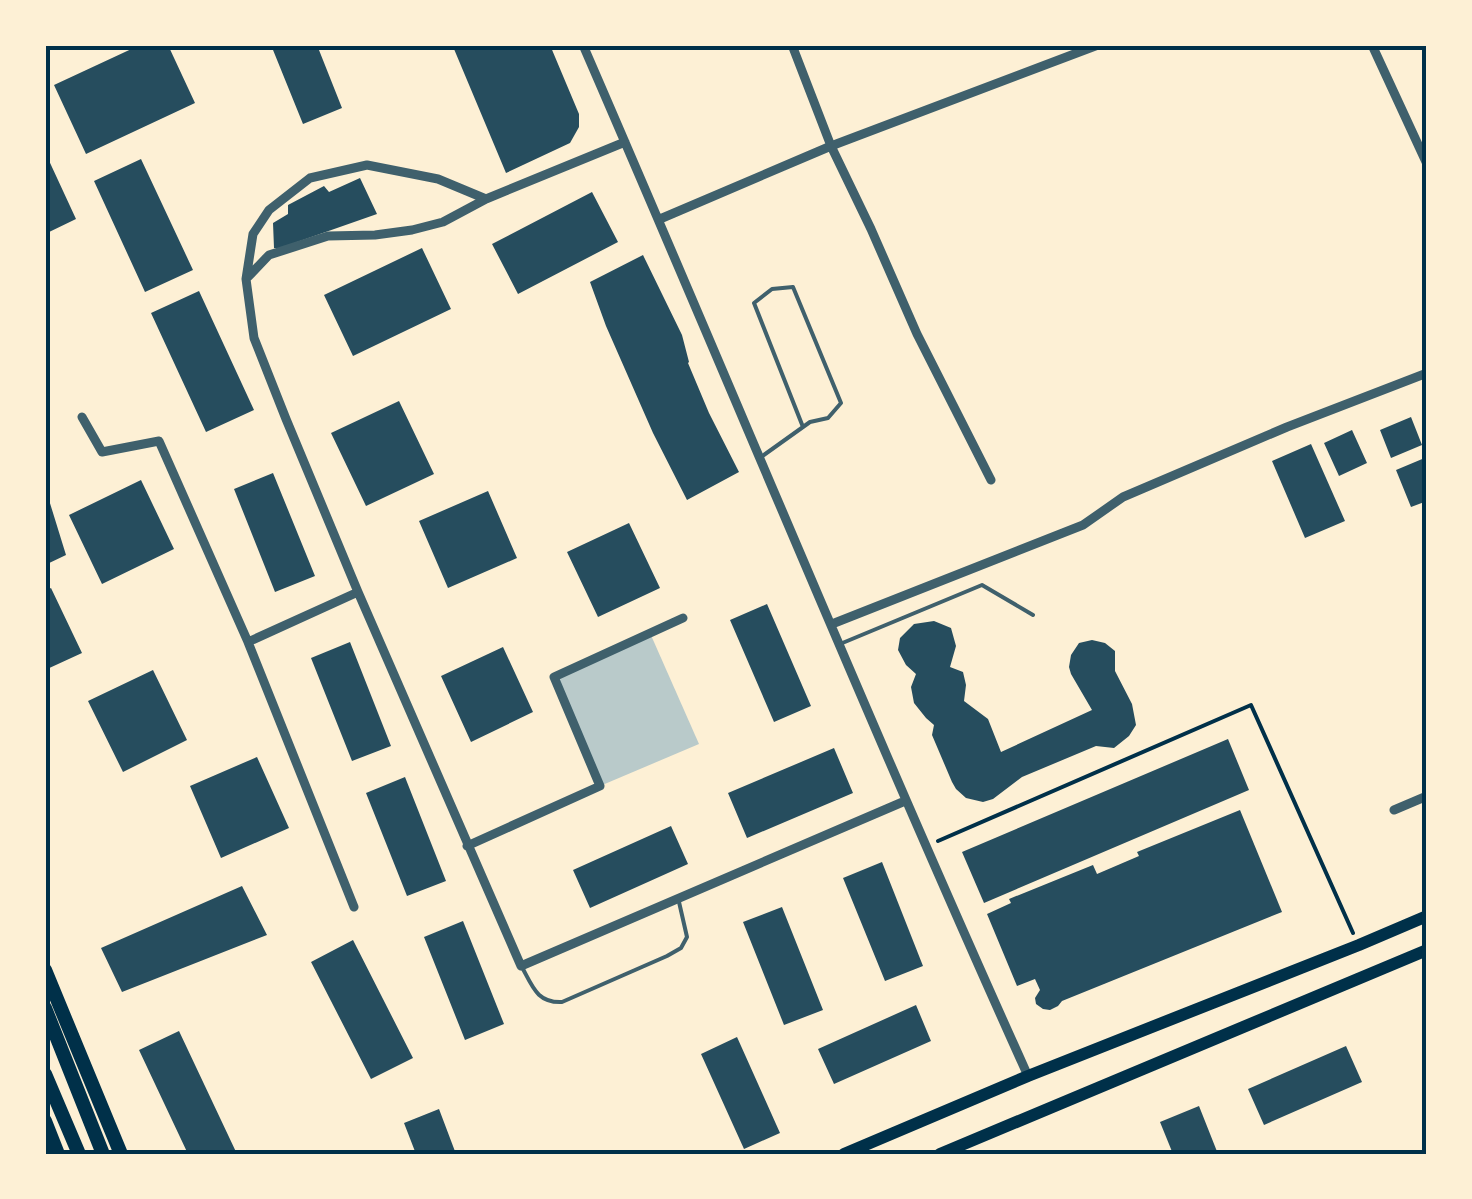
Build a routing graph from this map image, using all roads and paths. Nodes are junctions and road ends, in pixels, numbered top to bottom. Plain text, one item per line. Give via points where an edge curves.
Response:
1 (584, 45) edge
2 (792, 45) edge
3 (1098, 45) edge
4 (1372, 45) edge
5 (625, 142) junction
6 (831, 146) junction
7 (1427, 164) edge
8 (486, 199) junction
9 (660, 219) junction
10 (246, 279) junction
11 (1427, 373) edge
12 (82, 417) dead end
13 (803, 427) junction
14 (761, 457) junction
15 (991, 480) dead end
16 (358, 592) junction
17 (1033, 616) dead end
18 (683, 618) dead end
19 (832, 624) junction
20 (248, 642) junction
21 (840, 644) junction
22 (1427, 796) edge
23 (905, 801) junction
24 (1394, 810) dead end
25 (468, 846) junction
26 (924, 847) junction
27 (678, 898) junction
28 (354, 908) dead end
29 (1427, 916) edge
30 (1358, 946) junction
31 (1427, 950) edge
32 (521, 966) junction
33 (45, 970) edge
34 (45, 1008) edge
35 (45, 1074) edge
36 (1028, 1076) junction
37 (45, 1121) edge
38 (58, 1154) edge
39 (78, 1154) edge
40 (103, 1154) edge
41 (121, 1154) edge
42 (844, 1154) edge
43 (940, 1154) edge

1 - 5 street
2 - 6 street
3 - 6 street
4 - 7 street
5 - 8 street
5 - 9 street
6 - 9 street
6 - 15 street
8 - 10 street via 412,230 328,236 268,255
8 - 10 street via 438,179 368,166 310,178 269,210 253,234
9 - 14 street
10 - 16 street via 254,338
11 - 19 street via 1123,498 1083,526
12 - 20 street via 102,452 158,441
13 - 13 lane via 828,418 841,404 793,288 772,289 754,303
13 - 14 lane
14 - 19 street
16 - 20 street
16 - 25 street
17 - 21 lane via 982,585
18 - 25 street via 554,677 600,786
19 - 21 street
20 - 28 street
21 - 23 street
22 - 24 street
23 - 26 street
23 - 27 street
25 - 32 street
26 - 30 path via 1251,705
26 - 36 street
27 - 32 street
27 - 32 lane via 688,936 681,948 562,1002 542,999
29 - 30 main road
30 - 36 main road
31 - 43 main road
33 - 41 main road
34 - 40 main road
35 - 39 main road
36 - 42 main road
37 - 38 main road

